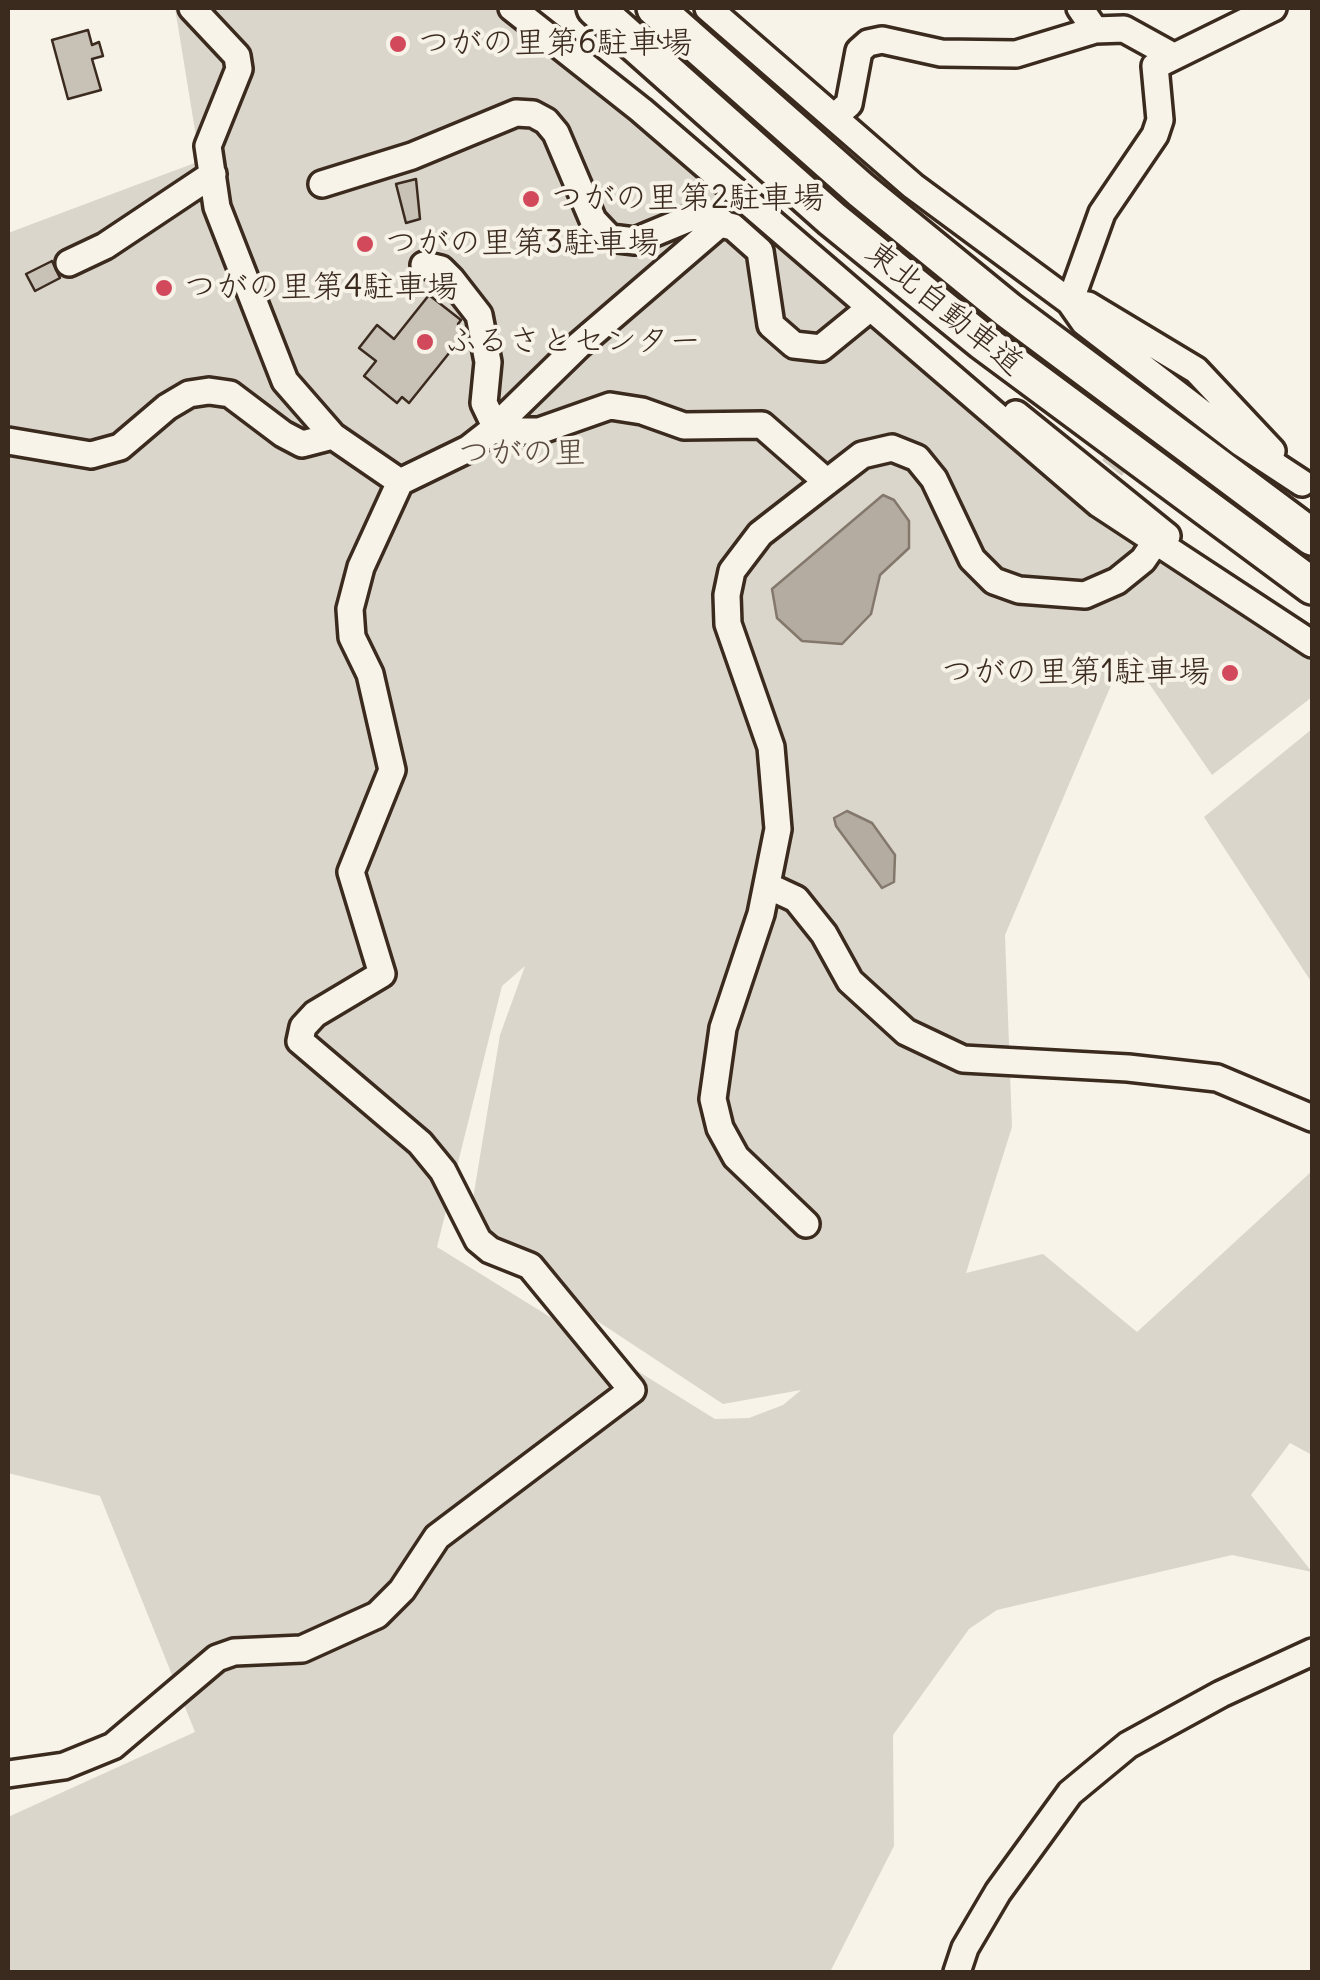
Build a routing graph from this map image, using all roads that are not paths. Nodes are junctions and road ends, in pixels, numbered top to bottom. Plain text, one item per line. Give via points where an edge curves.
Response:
1 (192, 8) edge
2 (512, 8) edge
3 (595, 8) edge
4 (655, 8) edge
5 (708, 8) edge
6 (1080, 8) edge
7 (1273, 8) edge
8 (1095, 30) junction
9 (1173, 56) junction
10 (834, 116) junction
11 (213, 174) junction
12 (322, 184) dead end
13 (722, 222) junction
14 (69, 263) dead end
15 (424, 265) dead end
16 (1070, 302) junction
17 (870, 308) junction
18 (990, 412) junction
19 (493, 428) junction
20 (333, 436) junction
21 (8, 441) edge
22 (400, 482) junction
23 (827, 482) junction
24 (1307, 486) edge
25 (1312, 537) edge
26 (1154, 544) junction
27 (1214, 581) junction
28 (1312, 586) edge
29 (1312, 644) edge
30 (768, 886) junction
31 (1312, 1118) edge
32 (806, 1224) dead end
33 (1312, 1652) edge
34 (8, 1774) edge
35 (957, 1972) edge

1 - 11 street via 237,56 239,68 208,146
2 - 17 street
3 - 28 highway, 東北自動車道 via 832,220 982,342
4 - 25 highway, 東北自動車道 via 860,190 1008,310
5 - 10 street
6 - 8 street
7 - 9 street
8 - 9 street via 1124,30
8 - 10 street via 1016,54 868,43 854,62 849,104
9 - 16 street via 1155,66 1155,135 1102,213
10 - 16 street via 913,186
11 - 14 street
11 - 20 street via 217,207 285,380
12 - 13 street via 516,113 533,114 556,133 593,220 610,238 635,242 693,217
13 - 17 street via 760,250 771,324 794,345 821,348
13 - 19 street
15 - 19 street via 452,279 480,315 488,362 484,404
16 - 24 street via 1084,322 1170,394
16 - 24 street via 1088,305 1196,370
17 - 18 street
18 - 26 street
18 - 27 street via 1012,410 1107,475
19 - 22 street
19 - 23 street via 539,432 610,406 684,426 762,425
20 - 21 street via 302,444 230,394 208,391 167,407 120,447 90,455
20 - 22 street
22 - 34 street via 350,609 352,637 370,674 392,770 350,872 382,974 315,1014 300,1040 420,1143 444,1171 478,1240 530,1266 632,1390 437,1537 377,1615 302,1649 216,1658 113,1746 64,1766
23 - 26 street via 862,455 892,448 917,458 948,504 972,559 994,581 1019,590 1085,594 1117,581
23 - 30 street via 743,553 726,595 728,624 772,748 778,829
26 - 27 street
27 - 29 street
30 - 31 street via 796,899 850,981 906,1032 963,1059 1217,1078
30 - 32 street via 723,1028 713,1098 736,1157
33 - 35 street via 1128,1746 1070,1793 998,1892

